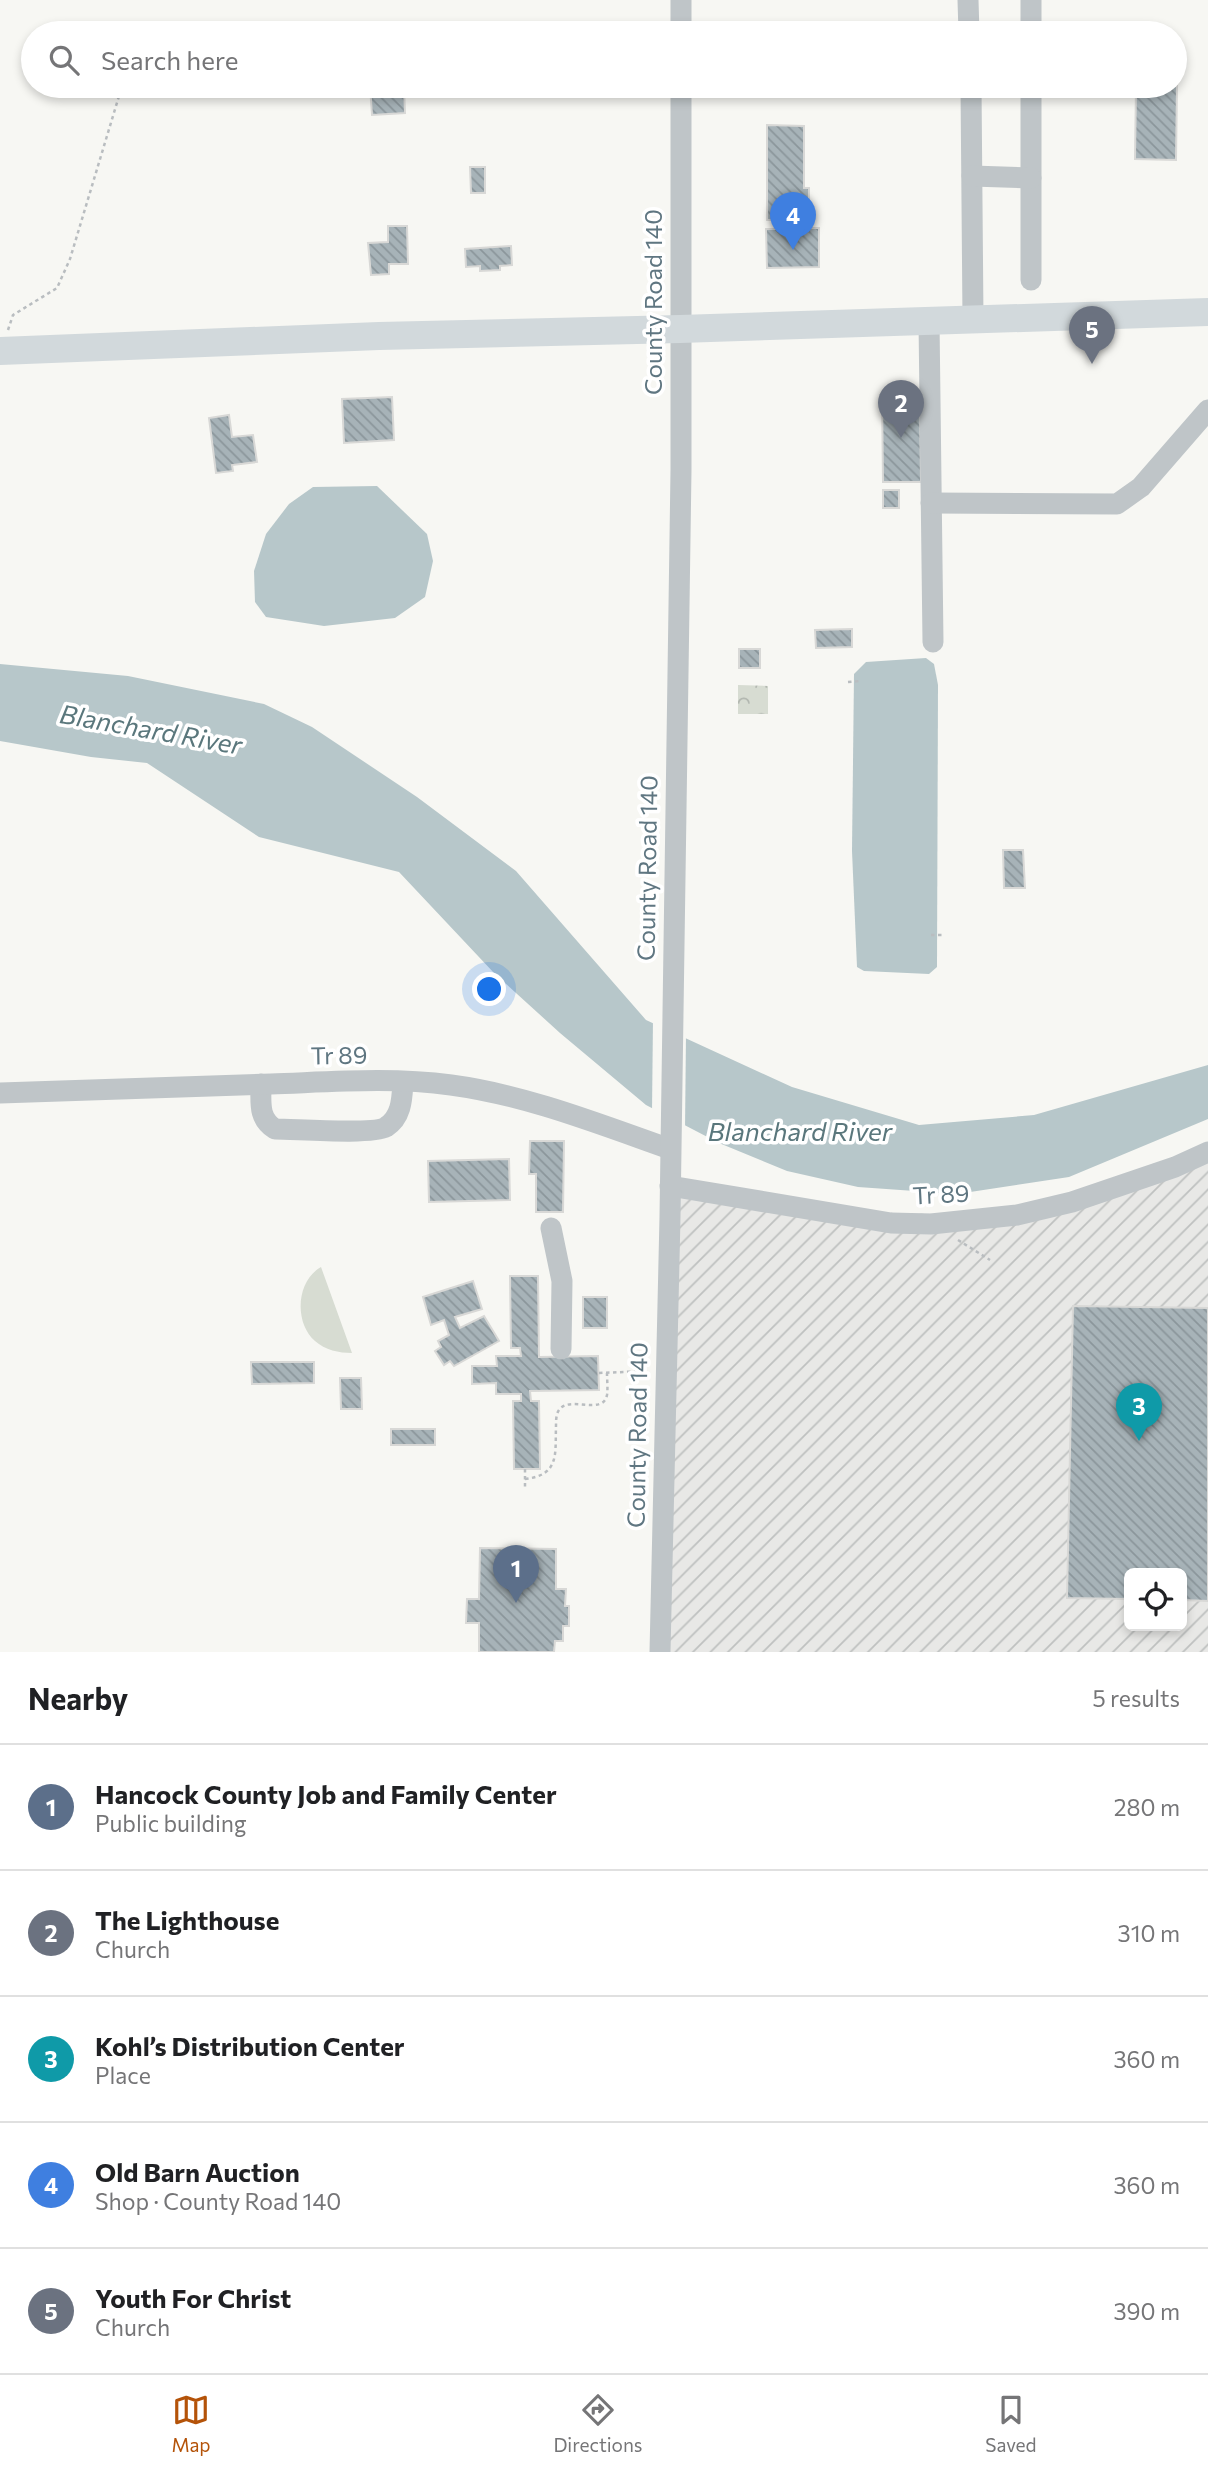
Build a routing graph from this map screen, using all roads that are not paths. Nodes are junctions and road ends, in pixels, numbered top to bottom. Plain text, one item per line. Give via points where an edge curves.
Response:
1 (681, 0) edge
2 (968, 0) edge
3 (1031, 0) edge
4 (681, 21) edge
5 (969, 21) edge
6 (1031, 21) edge
7 (681, 98) edge
8 (971, 98) edge
9 (1031, 98) edge
10 (972, 176) junction
11 (1031, 178) junction
12 (1031, 280) dead end
13 (1208, 312) edge
14 (974, 319) junction
15 (929, 321) junction
16 (680, 329) junction
17 (4, 351) edge
18 (1208, 410) edge
19 (931, 503) junction
20 (933, 642) dead end
21 (403, 1082) junction
22 (261, 1084) junction
23 (0, 1093) edge
24 (670, 1140) junction
25 (1208, 1152) edge
26 (670, 1186) junction
27 (551, 1228) dead end
28 (561, 1349) dead end
29 (660, 1652) edge

1 - 4 street
2 - 5 street
3 - 6 street
7 - 16 street, County Road 140
8 - 10 street
9 - 11 street
10 - 11 street
10 - 14 street
11 - 12 street
13 - 14 main road
14 - 15 main road
15 - 16 main road
15 - 19 street
16 - 17 main road
16 - 24 street, County Road 140
18 - 19 street via 1141,487 1116,504
19 - 20 street
21 - 22 street, Tr 89
21 - 22 street via 401,1109 395,1118 386,1128 368,1130 275,1129 262,1118
21 - 24 street, Tr 89 via 508,1097
22 - 23 street, Tr 89
24 - 26 street, County Road 140
25 - 26 street, Tr 89 via 1072,1202 1017,1215 931,1224 891,1223
26 - 29 street, County Road 140
27 - 28 street via 562,1281

